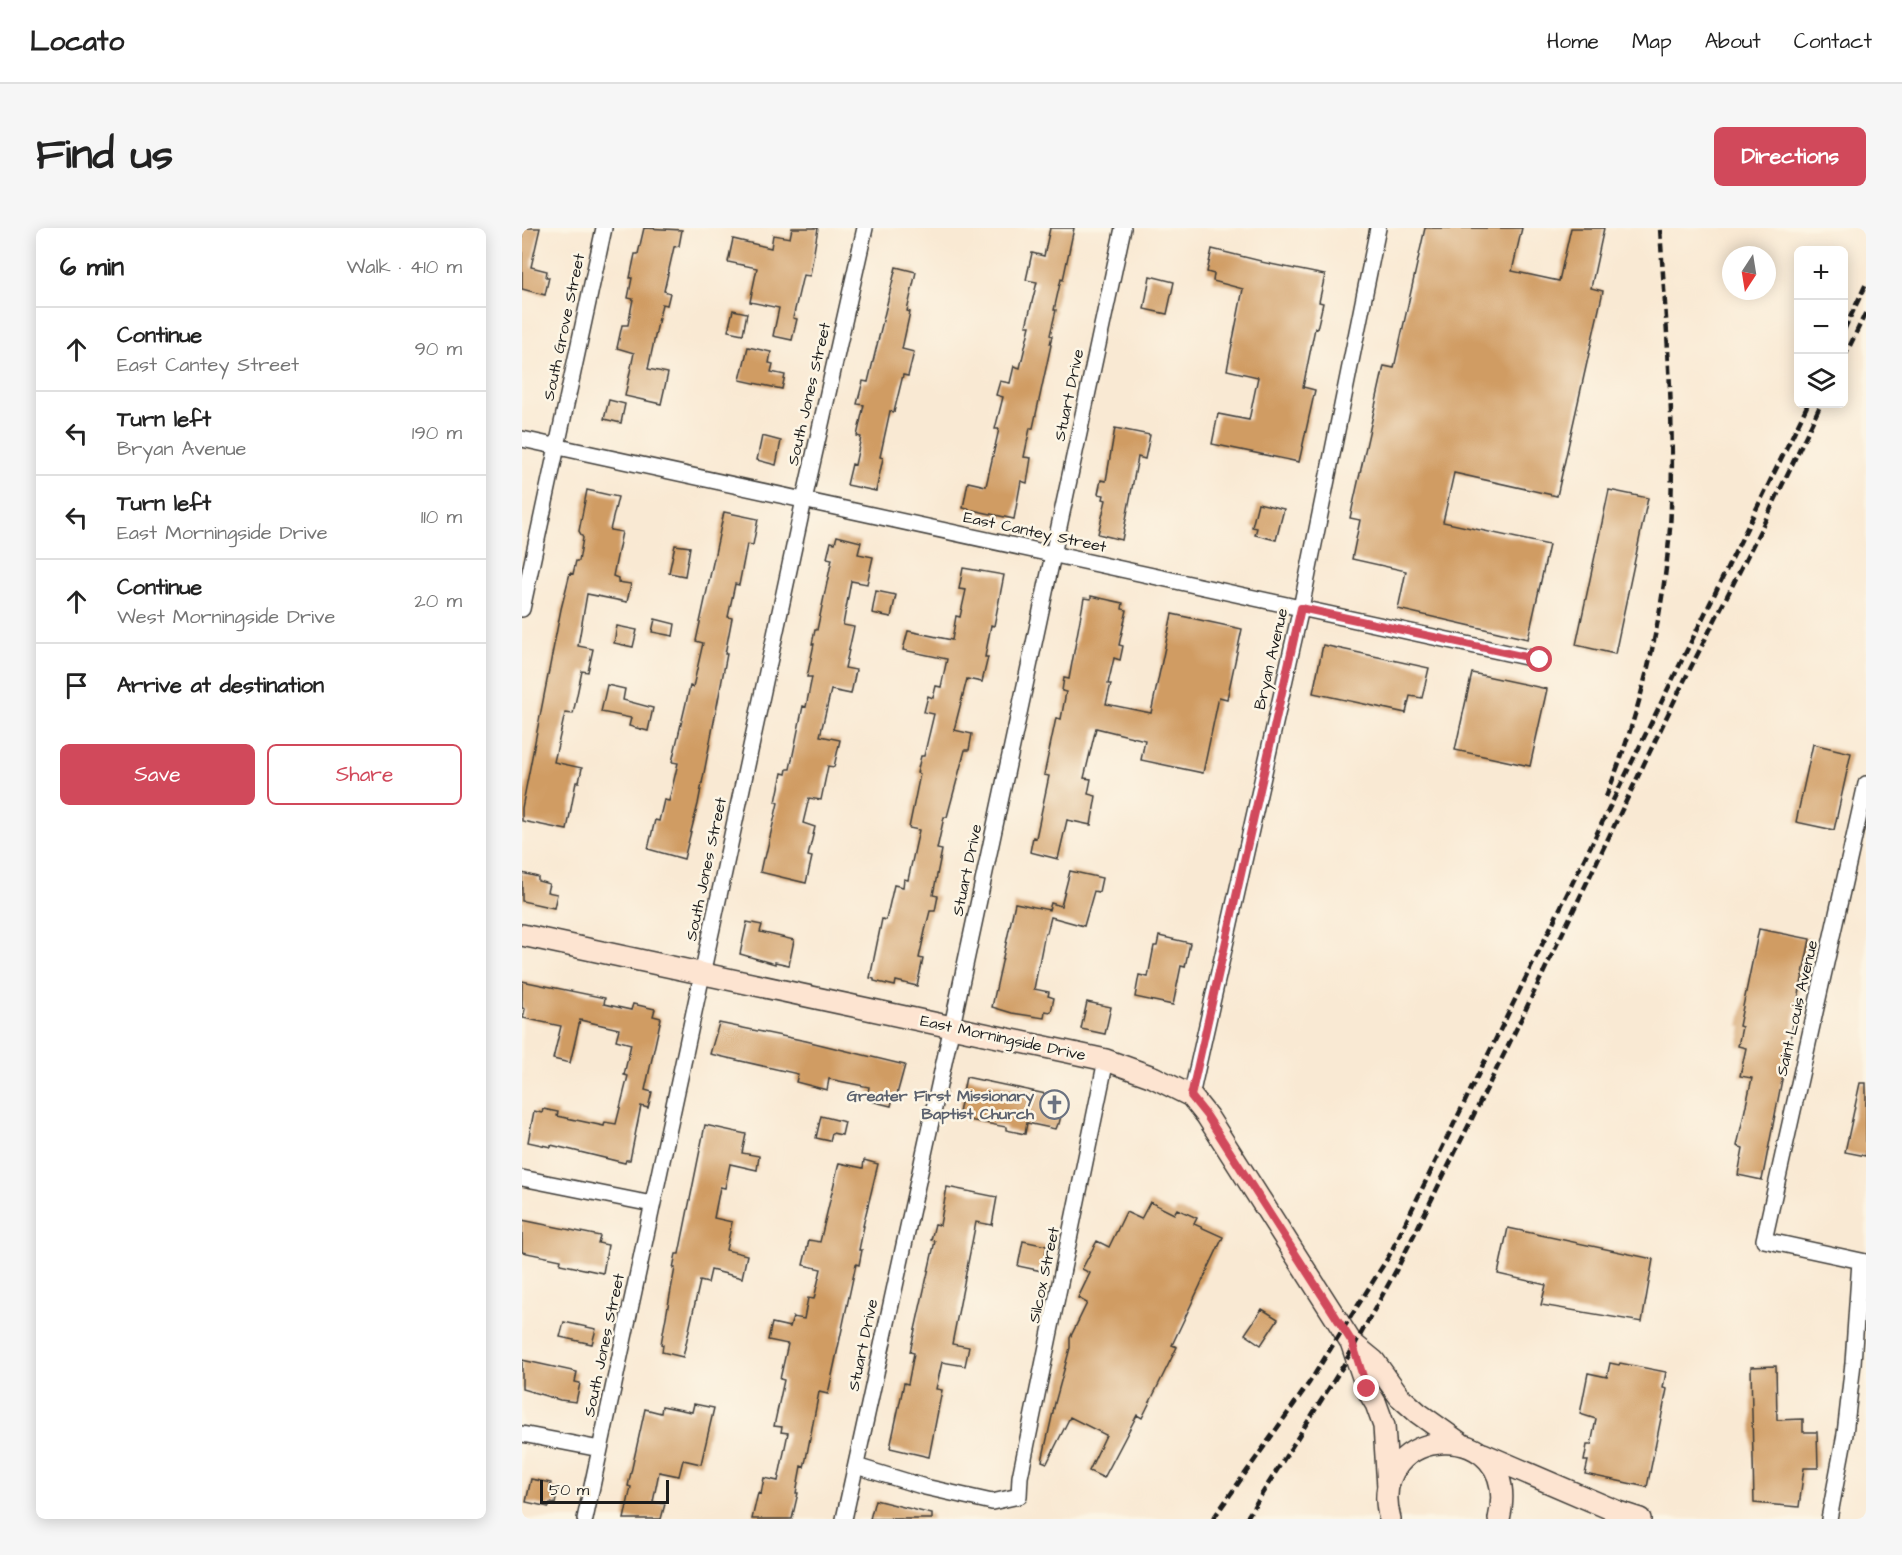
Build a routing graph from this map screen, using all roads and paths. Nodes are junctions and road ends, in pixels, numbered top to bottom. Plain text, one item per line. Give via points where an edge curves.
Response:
1 (604, 228) edge
2 (865, 228) edge
3 (1123, 228) edge
4 (1378, 228) edge
5 (522, 439) edge
6 (557, 447) junction
7 (804, 501) junction
8 (1053, 555) junction
9 (1301, 608) junction
10 (522, 609) edge
11 (1540, 660) dead end
12 (1866, 784) edge
13 (522, 935) edge
14 (702, 973) junction
15 (952, 1026) junction
16 (1106, 1060) junction
17 (1191, 1096) junction
18 (522, 1178) edge
19 (652, 1204) junction
20 (1863, 1261) edge
21 (1352, 1342) junction
22 (522, 1434) edge
23 (1461, 1444) junction
24 (600, 1449) junction
25 (1483, 1454) junction
26 (856, 1466) junction
27 (1387, 1488) junction
28 (585, 1519) edge
29 (844, 1519) edge
30 (1381, 1519) edge
31 (1390, 1519) edge
32 (1499, 1519) edge
33 (1640, 1519) edge
34 (1829, 1519) edge

1 - 6 street, South Grove Street
2 - 7 street, South Jones Street
3 - 8 street, Stuart Drive
4 - 9 street, Bryan Avenue
5 - 6 street, East Cantey Street
6 - 7 street, East Cantey Street
6 - 10 street, South Grove Street
7 - 8 street, East Cantey Street
7 - 14 street, South Jones Street
8 - 9 street, East Cantey Street
8 - 15 street, Stuart Drive
9 - 11 street, East Cantey Street
9 - 17 street, Bryan Avenue
12 - 20 street, Saint Louis Avenue via 1764,1240
13 - 14 street, East Morningside Drive
14 - 15 street, East Morningside Drive
14 - 19 street, South Jones Street
15 - 16 street, East Morningside Drive
15 - 26 street, Stuart Drive
16 - 17 street, East Morningside Drive
16 - 26 street, Silcox Street via 1019,1496 992,1502
17 - 21 street, East Morningside Drive
18 - 19 street
19 - 24 street, South Jones Street
20 - 34 street via 1846,1422
21 - 23 street via 1374,1361 1418,1413
21 - 27 street via 1384,1426
22 - 24 street
23 - 25 street
23 - 27 street via 1431,1443 1412,1451 1397,1465
24 - 28 street, South Jones Street
25 - 32 street via 1499,1479 1503,1502
25 - 33 street
26 - 29 street, Stuart Drive
27 - 30 street
27 - 31 street

